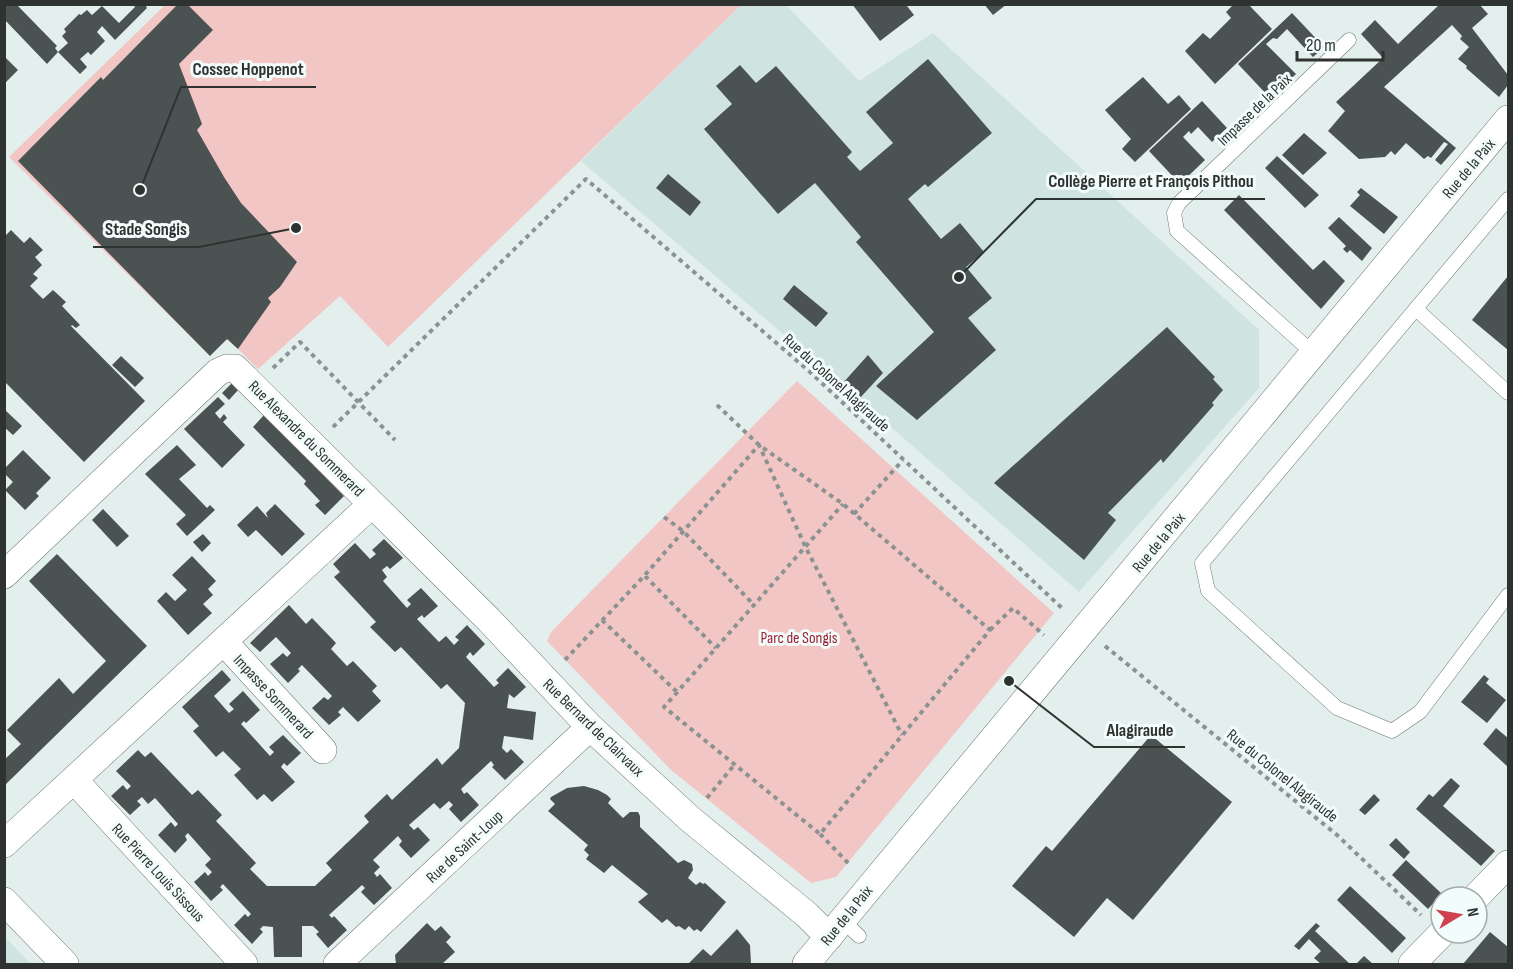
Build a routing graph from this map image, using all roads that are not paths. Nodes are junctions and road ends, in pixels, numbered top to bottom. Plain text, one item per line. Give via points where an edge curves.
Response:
1 (1349, 40) dead end
2 (1509, 119) edge
3 (1509, 199) edge
4 (1416, 309) junction
5 (1314, 354) junction
6 (1509, 393) edge
7 (372, 504) junction
8 (4, 575) edge
9 (1509, 594) edge
10 (224, 642) junction
11 (591, 727) junction
12 (323, 750) dead end
13 (74, 780) junction
14 (4, 844) edge
15 (1507, 868) edge
16 (1489, 885) edge
17 (4, 901) edge
18 (843, 931) junction
19 (1430, 945) edge
20 (64, 964) edge
21 (244, 964) edge
22 (337, 964) edge
23 (806, 964) edge
24 (1412, 964) edge

1 - 5 lane, Impasse de la Paix via 1179,203 1174,213 1177,231
2 - 5 street, Rue de la Paix
3 - 4 lane
4 - 6 lane
4 - 9 lane via 1202,563 1208,591 1337,708 1392,731 1420,712
5 - 18 street, Rue de la Paix
7 - 8 street, Rue Alexandre du Sommerard via 245,376 235,368 227,368 218,372
7 - 10 street, Rue Alexandre du Sommerard
7 - 11 street, Rue Bernard de Clairvaux
10 - 12 street, Impasse Sommerard
10 - 13 street, Rue Alexandre du Sommerard
11 - 18 street, Rue Bernard de Clairvaux via 690,819 807,915
11 - 22 street, Rue de Saint-Loup
13 - 14 street, Rue Alexandre du Sommerard
13 - 21 street, Rue Pierre Louis Sissous
15 - 16 street
17 - 20 street
18 - 23 street, Rue de la Paix
19 - 24 street

